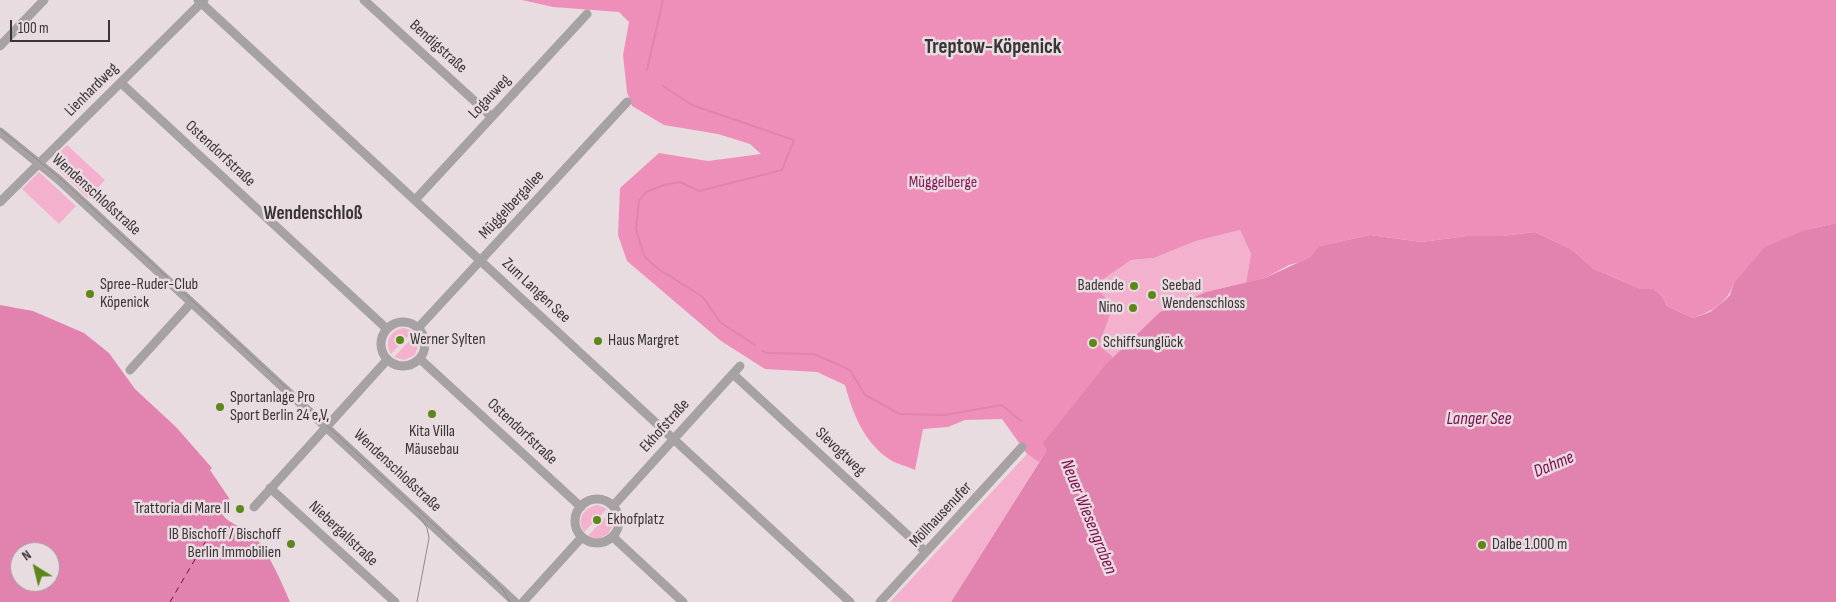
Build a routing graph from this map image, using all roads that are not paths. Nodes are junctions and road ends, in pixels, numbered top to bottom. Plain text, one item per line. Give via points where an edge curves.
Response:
1 (44, 0) edge
2 (364, 0) edge
3 (201, 1) edge
4 (587, 14) dead end
5 (0, 46) edge
6 (120, 82) junction
7 (627, 102) dead end
8 (492, 116) junction
9 (0, 132) edge
10 (39, 162) junction
11 (415, 200) junction
12 (0, 202) edge
13 (481, 260) junction
14 (192, 303) junction
15 (418, 328) junction
16 (387, 329) junction
17 (420, 359) junction
18 (387, 360) junction
19 (740, 366) dead end
20 (130, 370) dead end
21 (733, 374) junction
22 (326, 427) junction
23 (673, 440) junction
24 (1022, 448) dead end
25 (270, 488) junction
26 (613, 506) junction
27 (254, 507) dead end
28 (581, 507) junction
29 (582, 537) junction
30 (613, 537) junction
31 (926, 552) junction
32 (395, 602) edge
33 (515, 602) edge
34 (523, 602) edge
35 (683, 602) edge
36 (850, 602) edge
37 (880, 602) edge

1 - 5 street
2 - 8 street, Bendigstraße
3 - 6 street, Lienhardweg
3 - 11 street, Zum Langen See
4 - 8 street, Logauweg
6 - 10 street, Lienhardweg
6 - 16 street, Ostendorfstraße
7 - 13 street, Müggelbergallee
8 - 11 street, Logauweg
9 - 10 street, Wendenschloßstraße
10 - 12 street, Lienhardweg
10 - 14 street, Wendenschloßstraße
11 - 13 street, Zum Langen See
13 - 15 street, Müggelbergallee
13 - 23 street, Zum Langen See
14 - 20 street
14 - 22 street, Wendenschloßstraße
15 - 16 street via 402,322
15 - 17 street via 424,336 425,345
16 - 18 street via 381,341
17 - 18 street via 404,366
17 - 28 street, Ostendorfstraße
18 - 22 street
19 - 21 street, Ekhofstraße
21 - 23 street, Ekhofstraße
21 - 31 street, Slevogtweg
22 - 25 street
22 - 33 street, Wendenschloßstraße
23 - 26 street, Ekhofstraße
23 - 36 street, Zum Langen See
24 - 31 street, Möllhausenufer
25 - 27 street
25 - 32 street, Niebergallstraße
26 - 28 street via 600,500 586,502
26 - 30 street via 619,525
28 - 29 street via 576,519
29 - 30 street via 594,543
29 - 34 street
30 - 35 street
31 - 37 street, Möllhausenufer

